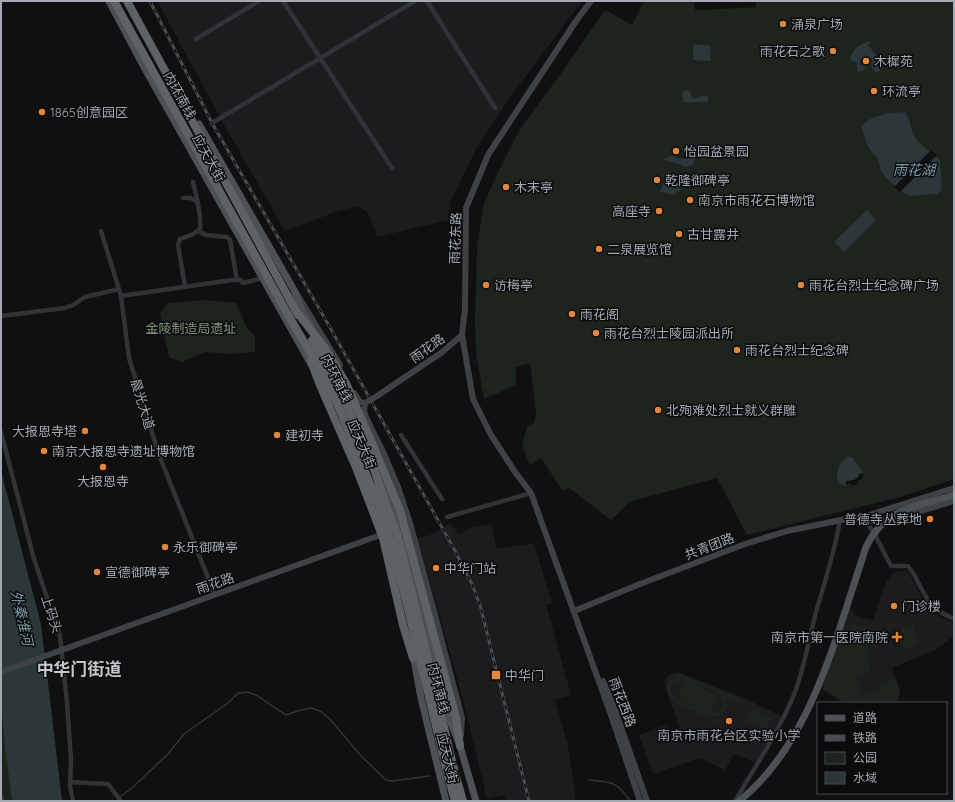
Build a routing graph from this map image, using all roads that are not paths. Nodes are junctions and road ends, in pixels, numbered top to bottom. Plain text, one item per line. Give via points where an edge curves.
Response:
1 (109, 1) edge
2 (114, 1) edge
3 (127, 1) edge
4 (130, 1) edge
5 (259, 1) edge
6 (283, 1) edge
7 (415, 1) edge
8 (427, 1) edge
9 (591, 1) edge
10 (196, 39) dead end
11 (320, 58) junction
12 (495, 108) dead end
13 (212, 123) dead end
14 (392, 168) dead end
15 (193, 182) dead end
16 (183, 198) dead end
17 (199, 204) junction
18 (198, 230) junction
19 (100, 231) dead end
20 (281, 268) junction
21 (263, 278) junction
22 (237, 280) junction
23 (185, 286) junction
24 (119, 289) junction
25 (294, 290) junction
26 (121, 296) junction
27 (295, 310) junction
28 (1, 316) edge
29 (462, 335) junction
30 (308, 349) junction
31 (365, 403) junction
32 (1, 432) edge
33 (401, 435) dead end
34 (954, 488) edge
35 (531, 493) junction
36 (954, 495) edge
37 (442, 499) dead end
38 (954, 502) edge
39 (447, 517) dead end
40 (415, 519) dead end
41 (856, 519) junction
42 (840, 520) junction
43 (864, 520) junction
44 (410, 523) junction
45 (401, 530) junction
46 (384, 533) junction
47 (215, 595) junction
48 (574, 611) junction
49 (954, 620) edge
50 (62, 650) junction
51 (413, 658) junction
52 (1, 672) edge
53 (460, 746) junction
54 (70, 782) junction
55 (1, 795) edge
56 (2, 801) edge
57 (73, 801) edge
58 (121, 801) edge
59 (446, 801) edge
60 (455, 801) edge
61 (462, 801) edge
62 (476, 801) edge
63 (640, 801) edge
64 (648, 801) edge
65 (735, 801) edge
66 (739, 801) edge

1 - 21 main road, 应天大街
2 - 30 highway, 内环南线, bridge
3 - 27 highway, 内环南线, bridge
4 - 20 main road, 应天大街
5 - 10 street
6 - 11 street
7 - 11 street
8 - 12 street
9 - 29 street, 雨花东路 via 488,155 466,208 465,309
11 - 13 street
11 - 14 street
15 - 17 street
16 - 17 street via 191,198
17 - 18 street via 201,225
18 - 22 street via 206,235 227,237 230,240
18 - 23 street via 180,239 178,245
19 - 24 street, 晨光大道
20 - 21 main road
20 - 25 main road, 应天大街
21 - 22 street via 243,283
21 - 46 main road, 应天大街 via 324,386 359,466
22 - 23 street
23 - 26 street
24 - 26 street, 晨光大道
24 - 28 street via 85,297 66,308
25 - 31 street, 应天大街 via 333,353 356,397
25 - 45 main road, 应天大街 via 354,410 395,509
26 - 47 street, 晨光大道 via 129,358 159,455
27 - 53 highway, bridge via 325,348 346,383 397,503 456,718
27 - 61 highway, 内环南线, bridge via 340,390 373,466 397,534
29 - 31 street, 雨花路, bridge via 441,353
29 - 35 street, 雨花东路 via 473,399 491,435
30 - 51 highway, bridge via 319,383 357,470 382,538
30 - 60 highway, 内环南线, bridge via 340,410 380,508 395,555
31 - 44 street, 应天大街 via 366,417 398,487
32 - 50 street, 上码头 via 34,559 60,636
33 - 37 street
34 - 41 street, 共青团路
35 - 39 street
35 - 48 street, 雨花西路
36 - 66 main road, bridge via 892,516 870,538 835,644 806,711 788,747 768,774
38 - 43 street, 共青团路 via 885,522
40 - 44 street
41 - 42 street, 共青团路
41 - 43 street, 共青团路
42 - 48 street, 共青团路 via 787,531 751,542
42 - 65 street via 833,555 793,696
43 - 49 street via 873,531 891,566 908,566 932,608
44 - 45 street
44 - 53 street, 应天大街 via 462,718
45 - 46 street, 雨花路
45 - 53 main road, 应天大街 via 450,721
46 - 47 street, 雨花路
46 - 51 main road, 应天大街
47 - 50 street, 雨花路
48 - 63 street, 雨花西路
48 - 64 street, 雨花西路 via 616,713
50 - 52 street, 雨花路
50 - 54 street, 上码头 via 71,760
51 - 59 main road, 应天大街
53 - 62 main road, 应天大街
54 - 57 street, 上码头
54 - 58 street via 108,784
55 - 56 street

